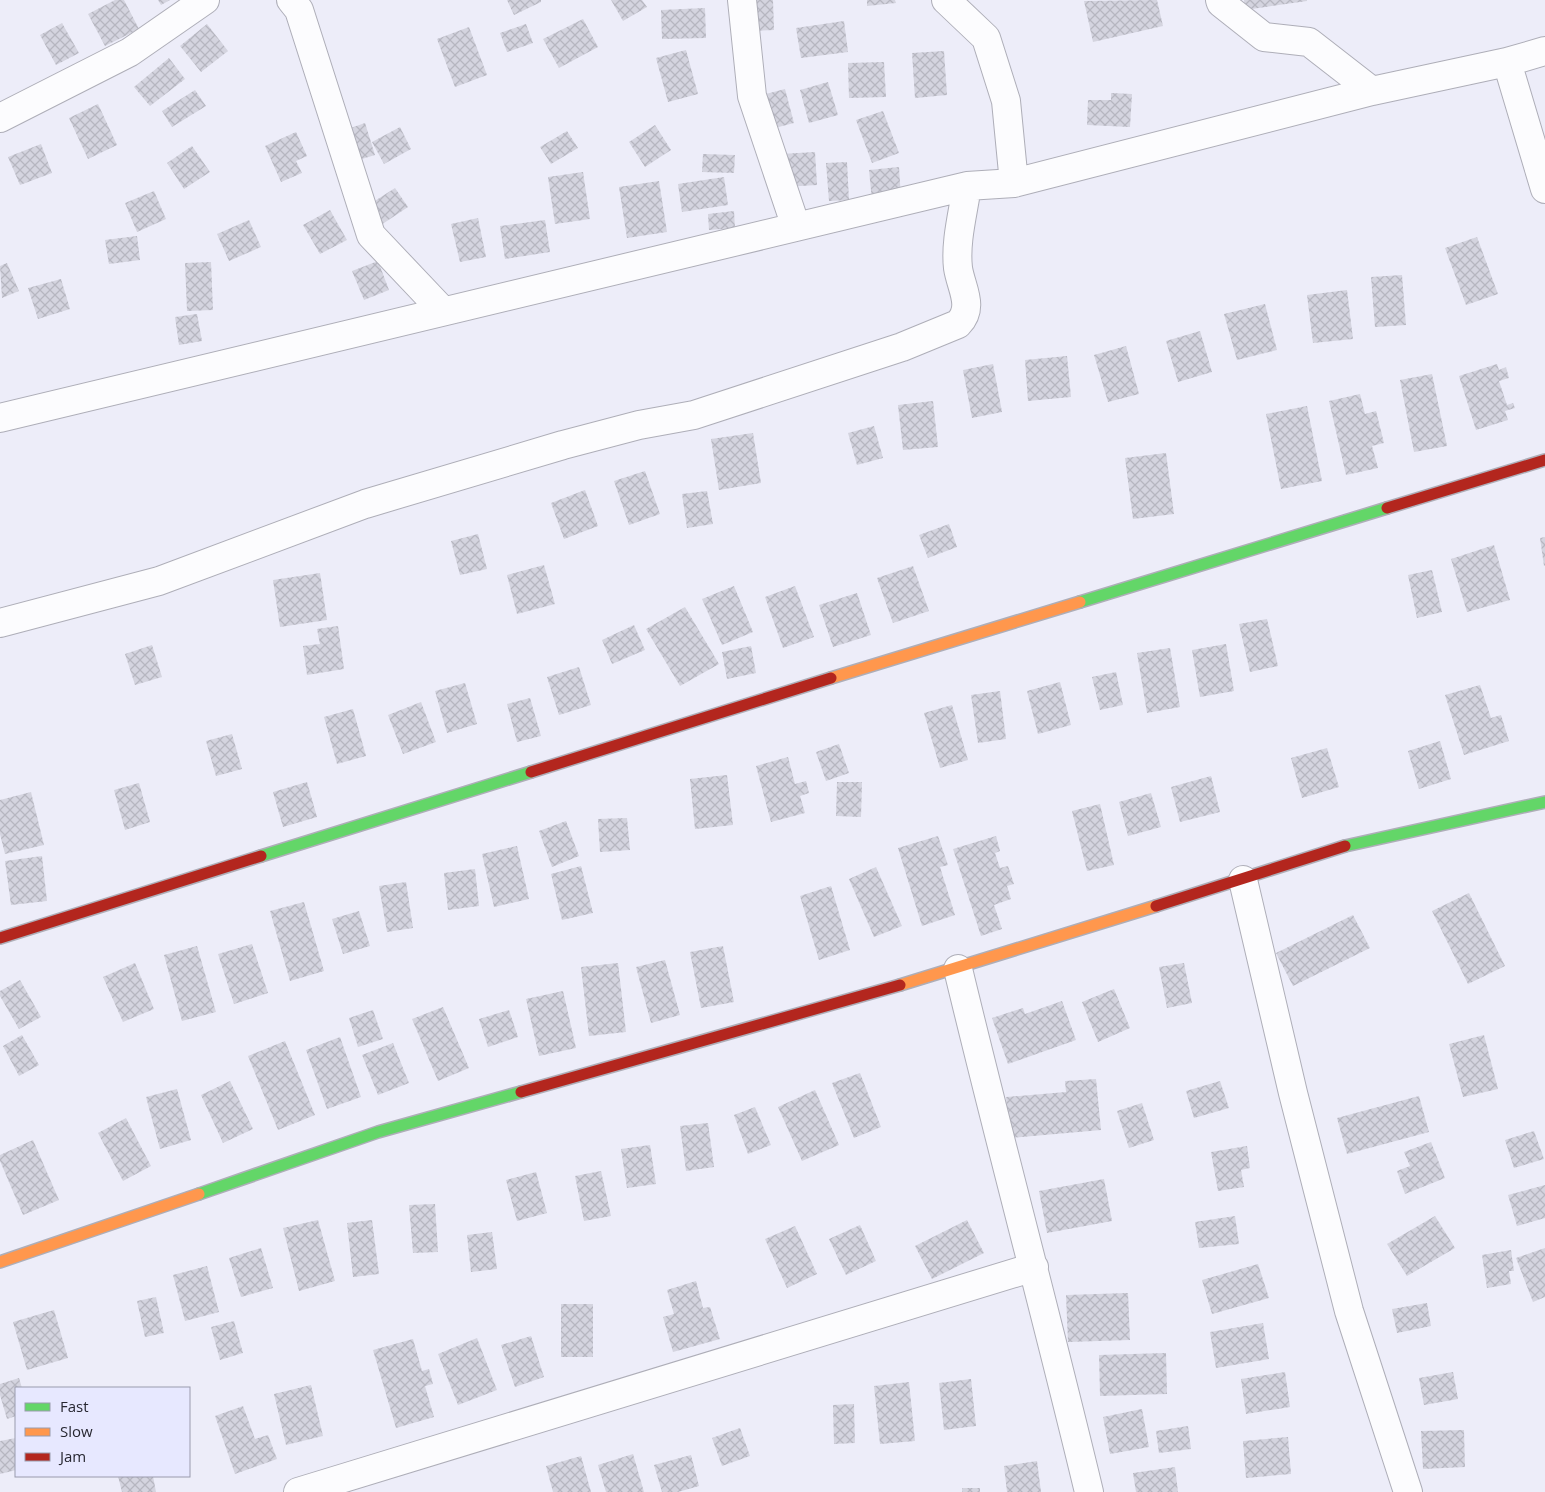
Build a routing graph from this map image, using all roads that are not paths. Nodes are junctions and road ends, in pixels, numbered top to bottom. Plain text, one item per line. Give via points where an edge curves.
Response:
1 (205, 0) edge
2 (291, 0) edge
3 (742, 0) edge
4 (946, 0) edge
5 (1220, 0) edge
6 (1545, 51) edge
7 (1507, 62) junction
8 (1372, 91) junction
9 (0, 118) edge
10 (1014, 183) junction
11 (968, 186) junction
12 (1545, 189) edge
13 (796, 227) junction
14 (443, 311) junction
15 (0, 418) edge
16 (1545, 460) edge
17 (0, 623) edge
18 (1545, 802) edge
19 (1243, 880) junction
20 (0, 938) edge
21 (958, 969) junction
22 (0, 1262) edge
23 (1034, 1266) junction
24 (298, 1492) edge
25 (1089, 1492) edge
26 (1408, 1492) edge

1 - 9 street via 130,52
2 - 14 street via 299,10 371,235
3 - 13 street via 752,96
4 - 10 street via 986,38 1006,101
5 - 8 street via 1264,37 1310,42
6 - 7 street
7 - 8 street
7 - 12 street
8 - 10 street
10 - 11 street
11 - 13 street
11 - 17 street via 957,249 966,307 958,324 902,347 694,415 639,425 365,504 159,581
13 - 14 street
14 - 15 street
16 - 20 street via 827,679
18 - 19 street via 1337,848
19 - 21 street
19 - 26 street via 1293,1093 1350,1311
21 - 22 street via 378,1132
21 - 23 street via 997,1133
23 - 24 street
23 - 25 street

